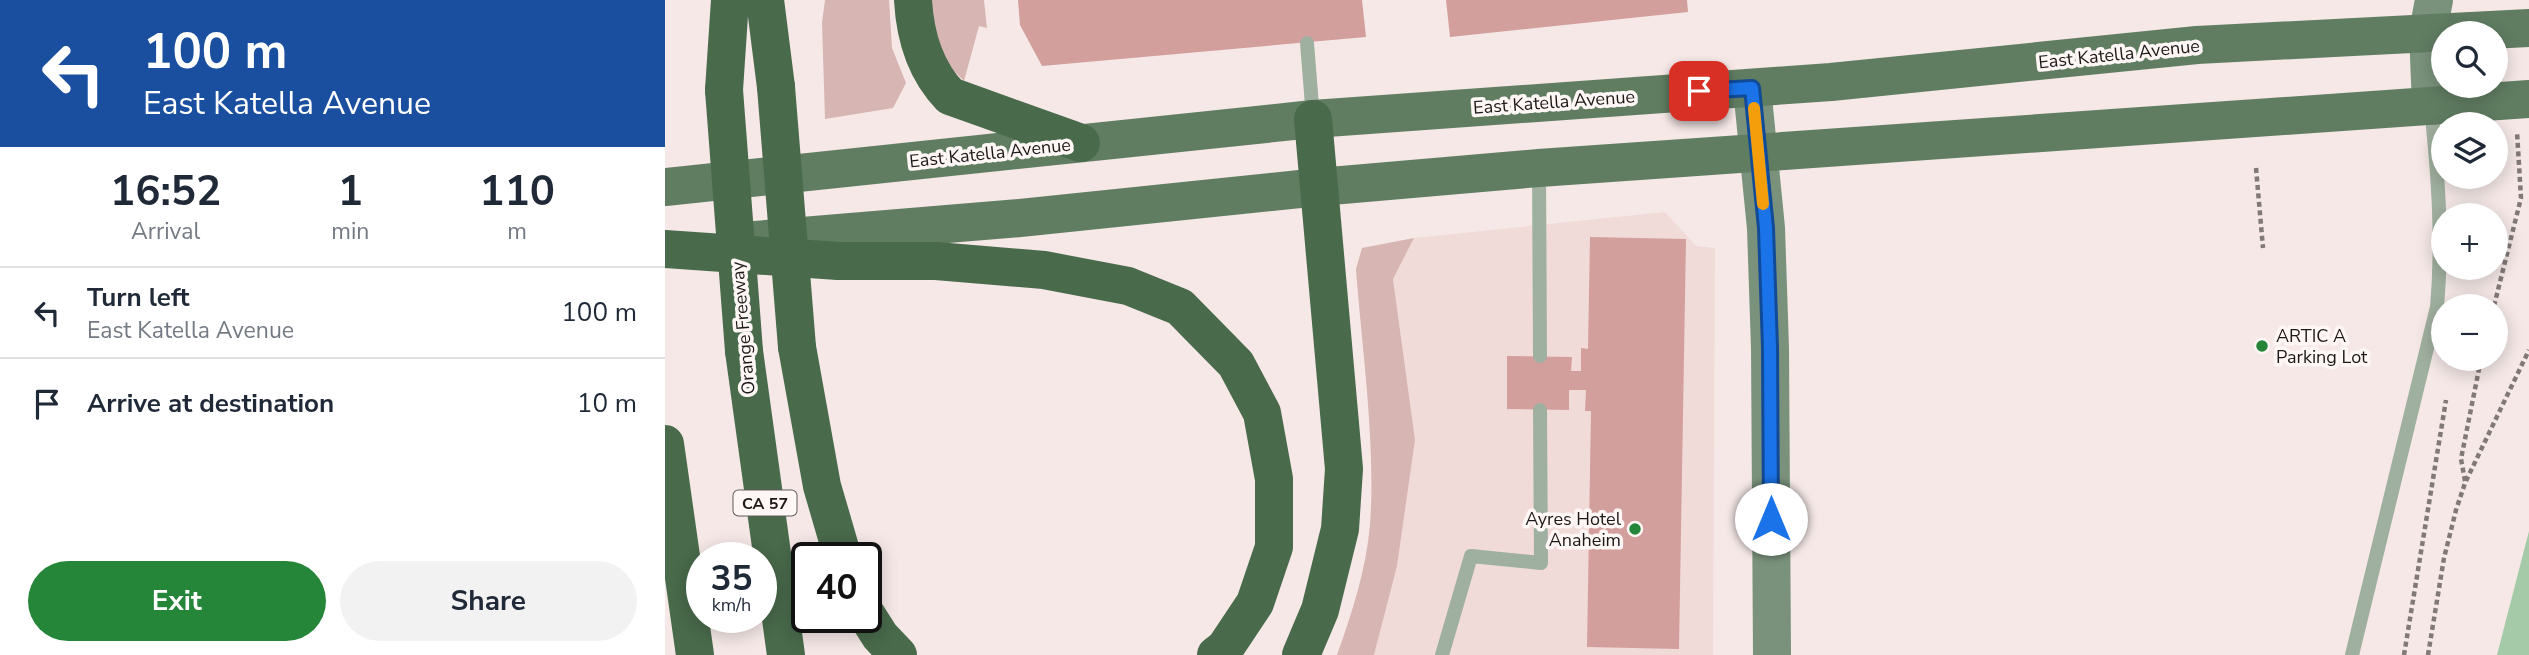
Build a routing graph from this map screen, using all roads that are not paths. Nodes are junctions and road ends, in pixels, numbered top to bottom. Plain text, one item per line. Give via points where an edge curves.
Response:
1 (730, 0) edge
2 (765, 0) edge
3 (913, 0) edge
4 (2431, 16) edge
5 (2529, 28) edge
6 (1307, 43) dead end
7 (1752, 88) junction
8 (2522, 99) edge
9 (2431, 106) junction
10 (1313, 119) junction
11 (1081, 143) junction
12 (1758, 152) junction
13 (1539, 168) junction
14 (665, 187) edge
15 (1319, 187) junction
16 (665, 248) edge
17 (1540, 356) dead end
18 (1540, 410) dead end
19 (665, 444) edge
20 (838, 542) edge
21 (878, 633) edge
22 (695, 655) edge
23 (786, 655) edge
24 (898, 655) edge
25 (1216, 655) edge
26 (1301, 655) edge
27 (1442, 655) edge
28 (1772, 655) edge
29 (2352, 655) edge

1 - 23 highway, Orange Freeway / CA 57, bridge via 724,90 744,351
2 - 20 highway, bridge via 797,347 822,486
3 - 11 highway via 926,62 950,96
4 - 5 main road, East Katella Avenue
4 - 7 main road, East Katella Avenue via 2197,45
4 - 9 street
6 - 10 lane
7 - 10 main road, East Katella Avenue
7 - 12 street
8 - 9 main road
9 - 12 main road
9 - 29 lane via 2439,199 2437,307
10 - 11 main road, East Katella Avenue
10 - 15 highway
11 - 14 main road, East Katella Avenue
12 - 13 main road
12 - 28 street via 1770,348
13 - 15 main road
13 - 17 lane
15 - 16 main road
15 - 26 highway via 1344,469 1340,529 1320,610
16 - 25 highway via 1044,270 1128,286 1180,307 1236,364 1262,413 1274,479 1274,547 1255,603
18 - 27 lane via 1541,563 1471,556
19 - 22 highway
21 - 24 highway

